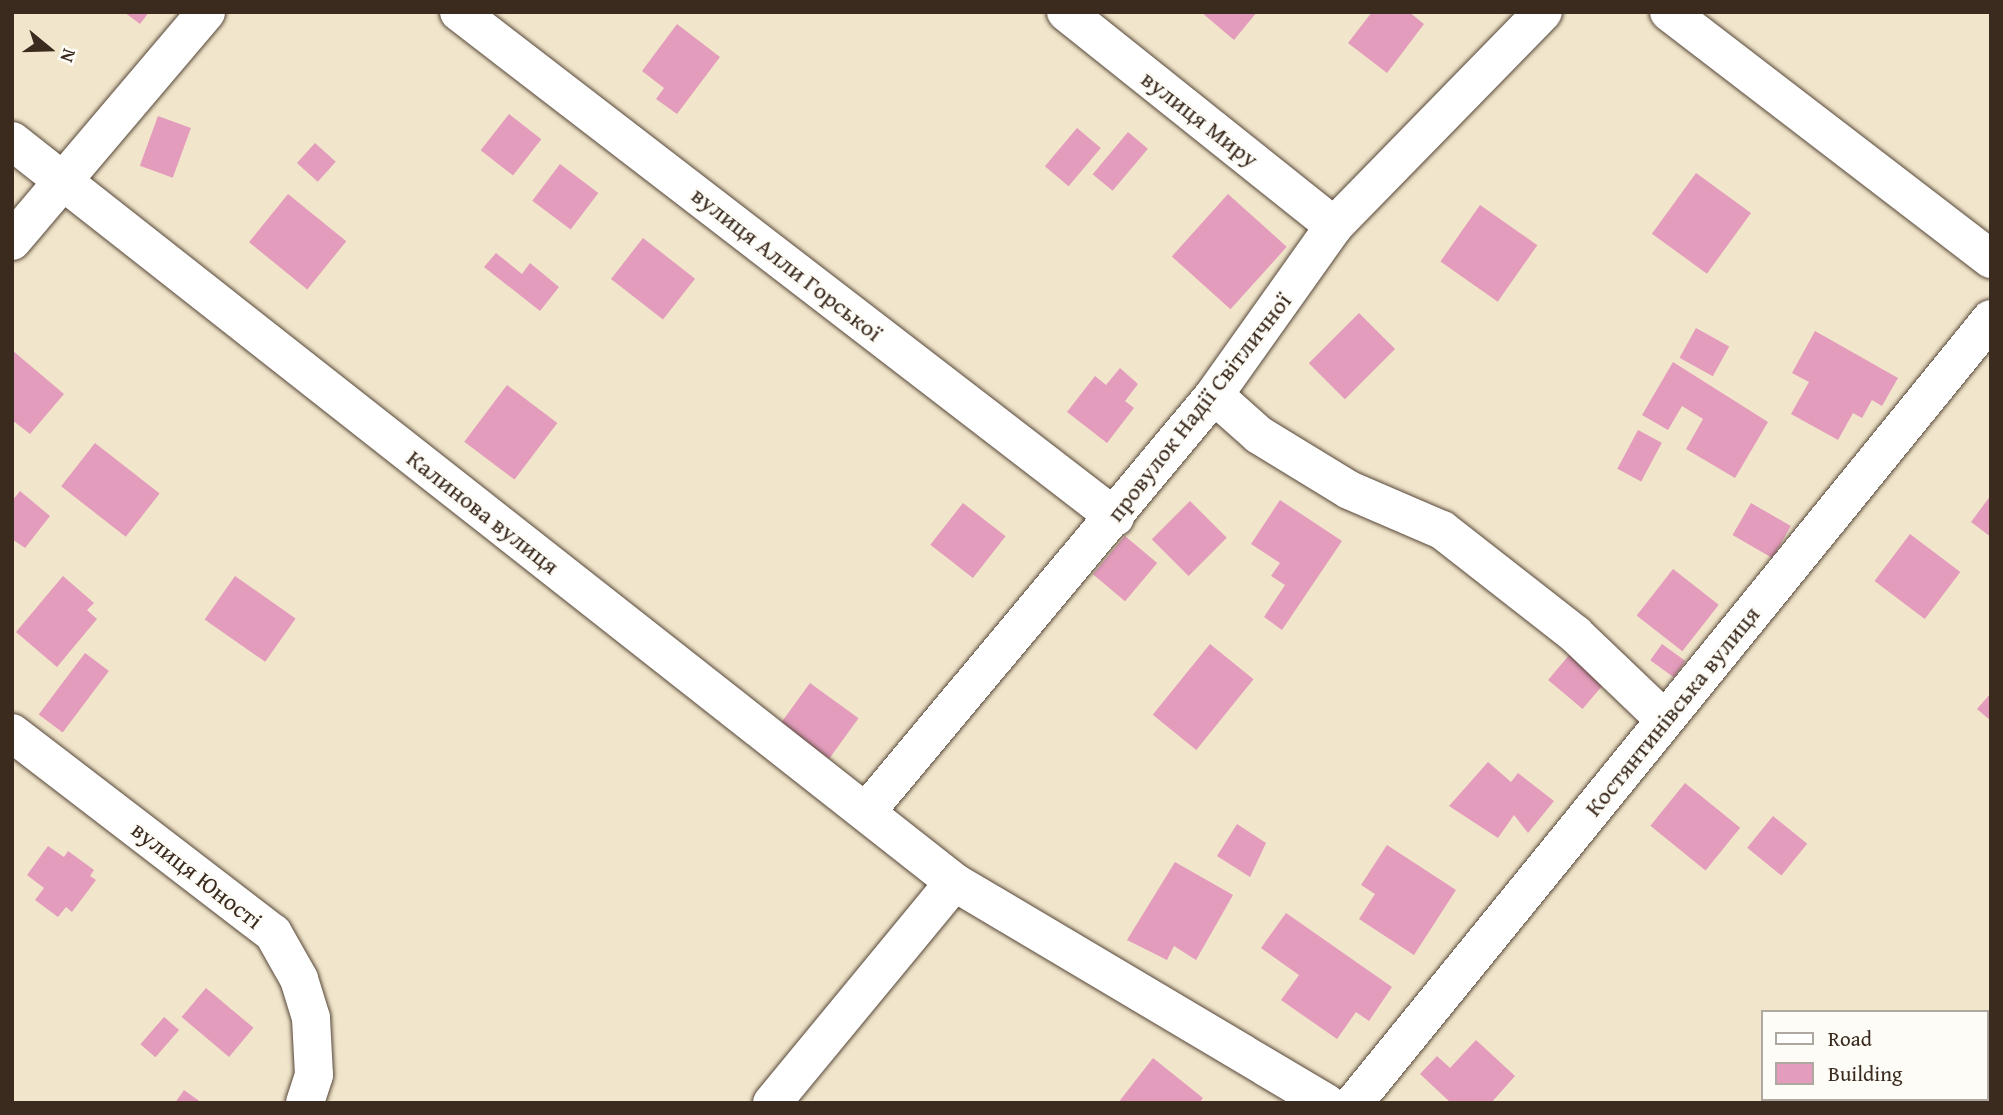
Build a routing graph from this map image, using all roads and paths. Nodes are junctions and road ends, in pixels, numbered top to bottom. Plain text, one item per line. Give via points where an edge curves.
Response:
1 (206, 12) edge
2 (459, 12) edge
3 (1066, 12) edge
4 (1543, 12) edge
5 (1669, 12) edge
6 (12, 141) edge
7 (61, 181) junction
8 (1334, 226) junction
9 (12, 241) edge
10 (1991, 259) edge
11 (1991, 320) edge
12 (1214, 396) junction
13 (1115, 517) junction
14 (1665, 720) junction
15 (12, 733) edge
16 (866, 812) junction
17 (954, 882) junction
18 (305, 1103) edge
19 (772, 1103) edge
20 (1326, 1103) edge
21 (1354, 1103) edge

1 - 7 street
2 - 13 street, вулиця Алли Горської
3 - 8 street, вулиця Миру
4 - 8 street, провулок Надії Світличної
5 - 10 street
6 - 7 street, Калинова вулиця
7 - 9 street
7 - 16 street, Калинова вулиця
8 - 12 street, провулок Надії Світличної
11 - 14 street, Костянтинівська вулиця
12 - 13 street, провулок Надії Світличної
12 - 14 street via 1259,435 1349,490 1442,530 1575,634
13 - 16 street, провулок Надії Світличної
14 - 21 street, Костянтинівська вулиця
15 - 18 street, вулиця Юності via 273,933 299,979 311,1018 314,1075
16 - 17 street, Калинова вулиця
17 - 19 street
17 - 20 street, Калинова вулиця

